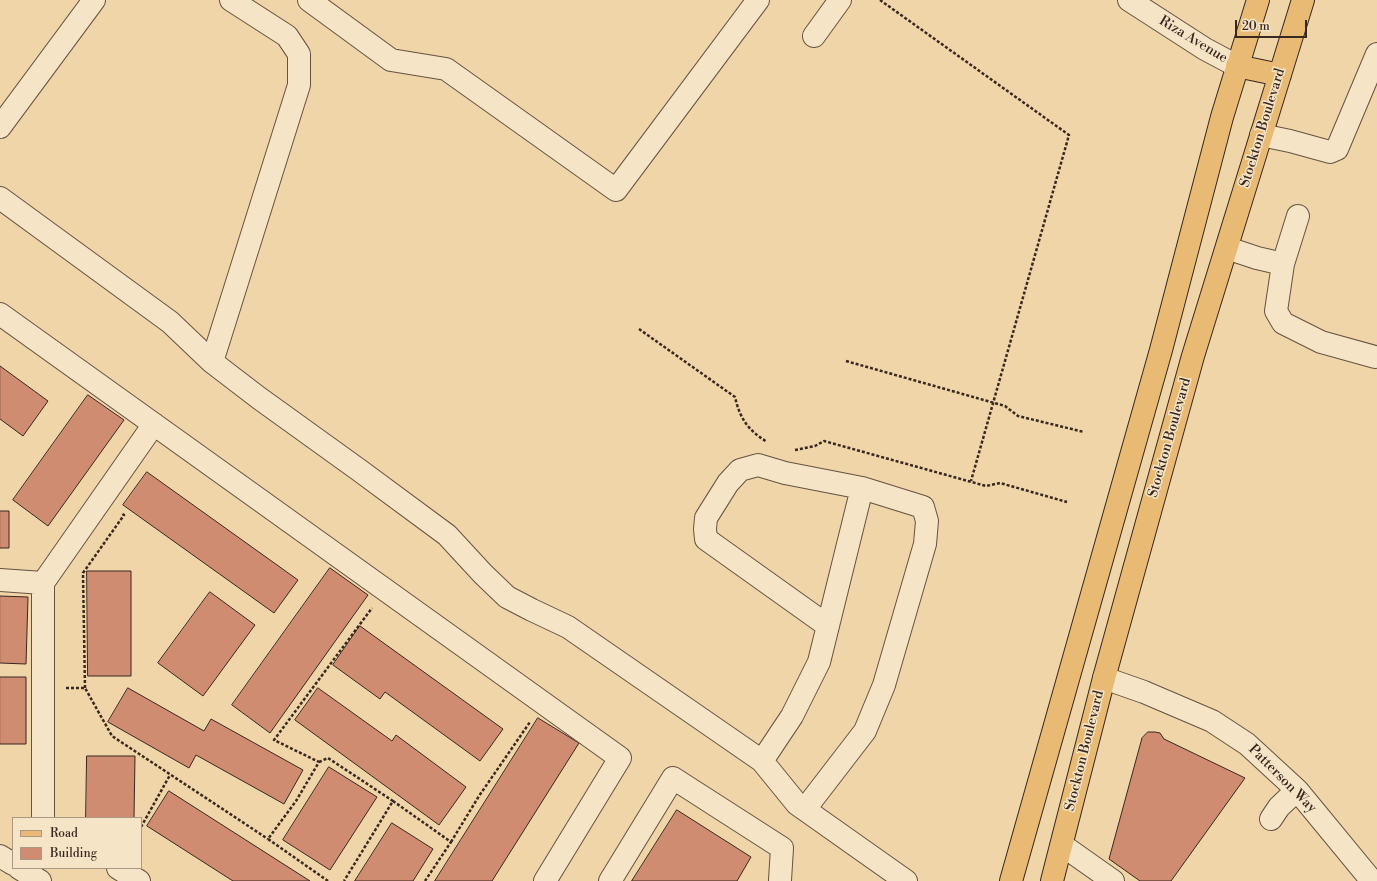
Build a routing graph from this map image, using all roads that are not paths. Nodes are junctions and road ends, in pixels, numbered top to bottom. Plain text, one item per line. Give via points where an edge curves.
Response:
1 (94, 0) edge
2 (231, 0) edge
3 (309, 0) edge
4 (758, 0) edge
5 (840, 0) edge
6 (1129, 0) edge
7 (1258, 0) edge
8 (1303, 0) edge
9 (814, 36) dead end
10 (1377, 54) edge
11 (1237, 66) junction
12 (1280, 75) junction
13 (0, 127) edge
14 (1261, 135) junction
15 (0, 198) edge
16 (1298, 216) dead end
17 (1227, 248) junction
18 (1283, 264) junction
19 (0, 314) edge
20 (1375, 357) dead end
21 (212, 362) junction
22 (154, 424) junction
23 (1128, 468) junction
24 (862, 488) junction
25 (0, 580) edge
26 (43, 583) junction
27 (828, 626) junction
28 (1104, 678) junction
29 (762, 761) junction
30 (1297, 790) junction
31 (805, 809) junction
32 (43, 817) edge
33 (1271, 819) dead end
34 (1062, 845) junction
35 (0, 856) edge
36 (12, 863) edge
37 (22, 869) edge
38 (120, 869) edge
39 (780, 880) edge
40 (40, 881) edge
41 (139, 881) edge
42 (545, 881) edge
43 (610, 881) edge
44 (906, 881) edge
45 (1012, 881) edge
46 (1052, 881) edge
47 (1113, 881) edge
48 (1372, 881) edge

1 - 13 street
2 - 21 street via 287,36 299,54 299,85
3 - 4 street via 391,60 446,69 616,190
5 - 9 street
6 - 11 street, Riza Avenue via 1204,49
7 - 11 main road
8 - 12 main road, Stockton Boulevard
10 - 14 street via 1337,149 1330,152
11 - 12 main road
11 - 23 main road
12 - 14 main road, Stockton Boulevard
14 - 17 main road, Stockton Boulevard
15 - 21 street via 170,322
16 - 18 street
17 - 18 street
17 - 28 main road, Stockton Boulevard via 1193,356
18 - 20 street via 1276,311 1283,323 1321,342
19 - 22 street
21 - 29 street via 447,535 507,597 568,627
22 - 26 street
22 - 42 street via 620,758
23 - 28 main road via 1141,500 1097,645
23 - 45 main road
24 - 27 street
24 - 27 street via 758,466 740,470 728,483 706,518 706,539
24 - 31 street via 923,507 927,521 925,544 884,685 865,731
25 - 26 street
26 - 32 street
27 - 29 street via 819,662 792,716
28 - 30 street, Patterson Way via 1212,721 1247,744
28 - 34 main road, Stockton Boulevard
29 - 31 street via 797,804
30 - 33 street via 1279,807
30 - 48 street, Patterson Way
31 - 44 street
34 - 46 main road, Stockton Boulevard
34 - 47 street
35 - 36 street
37 - 40 street
38 - 41 street
39 - 43 street via 782,848 673,778

